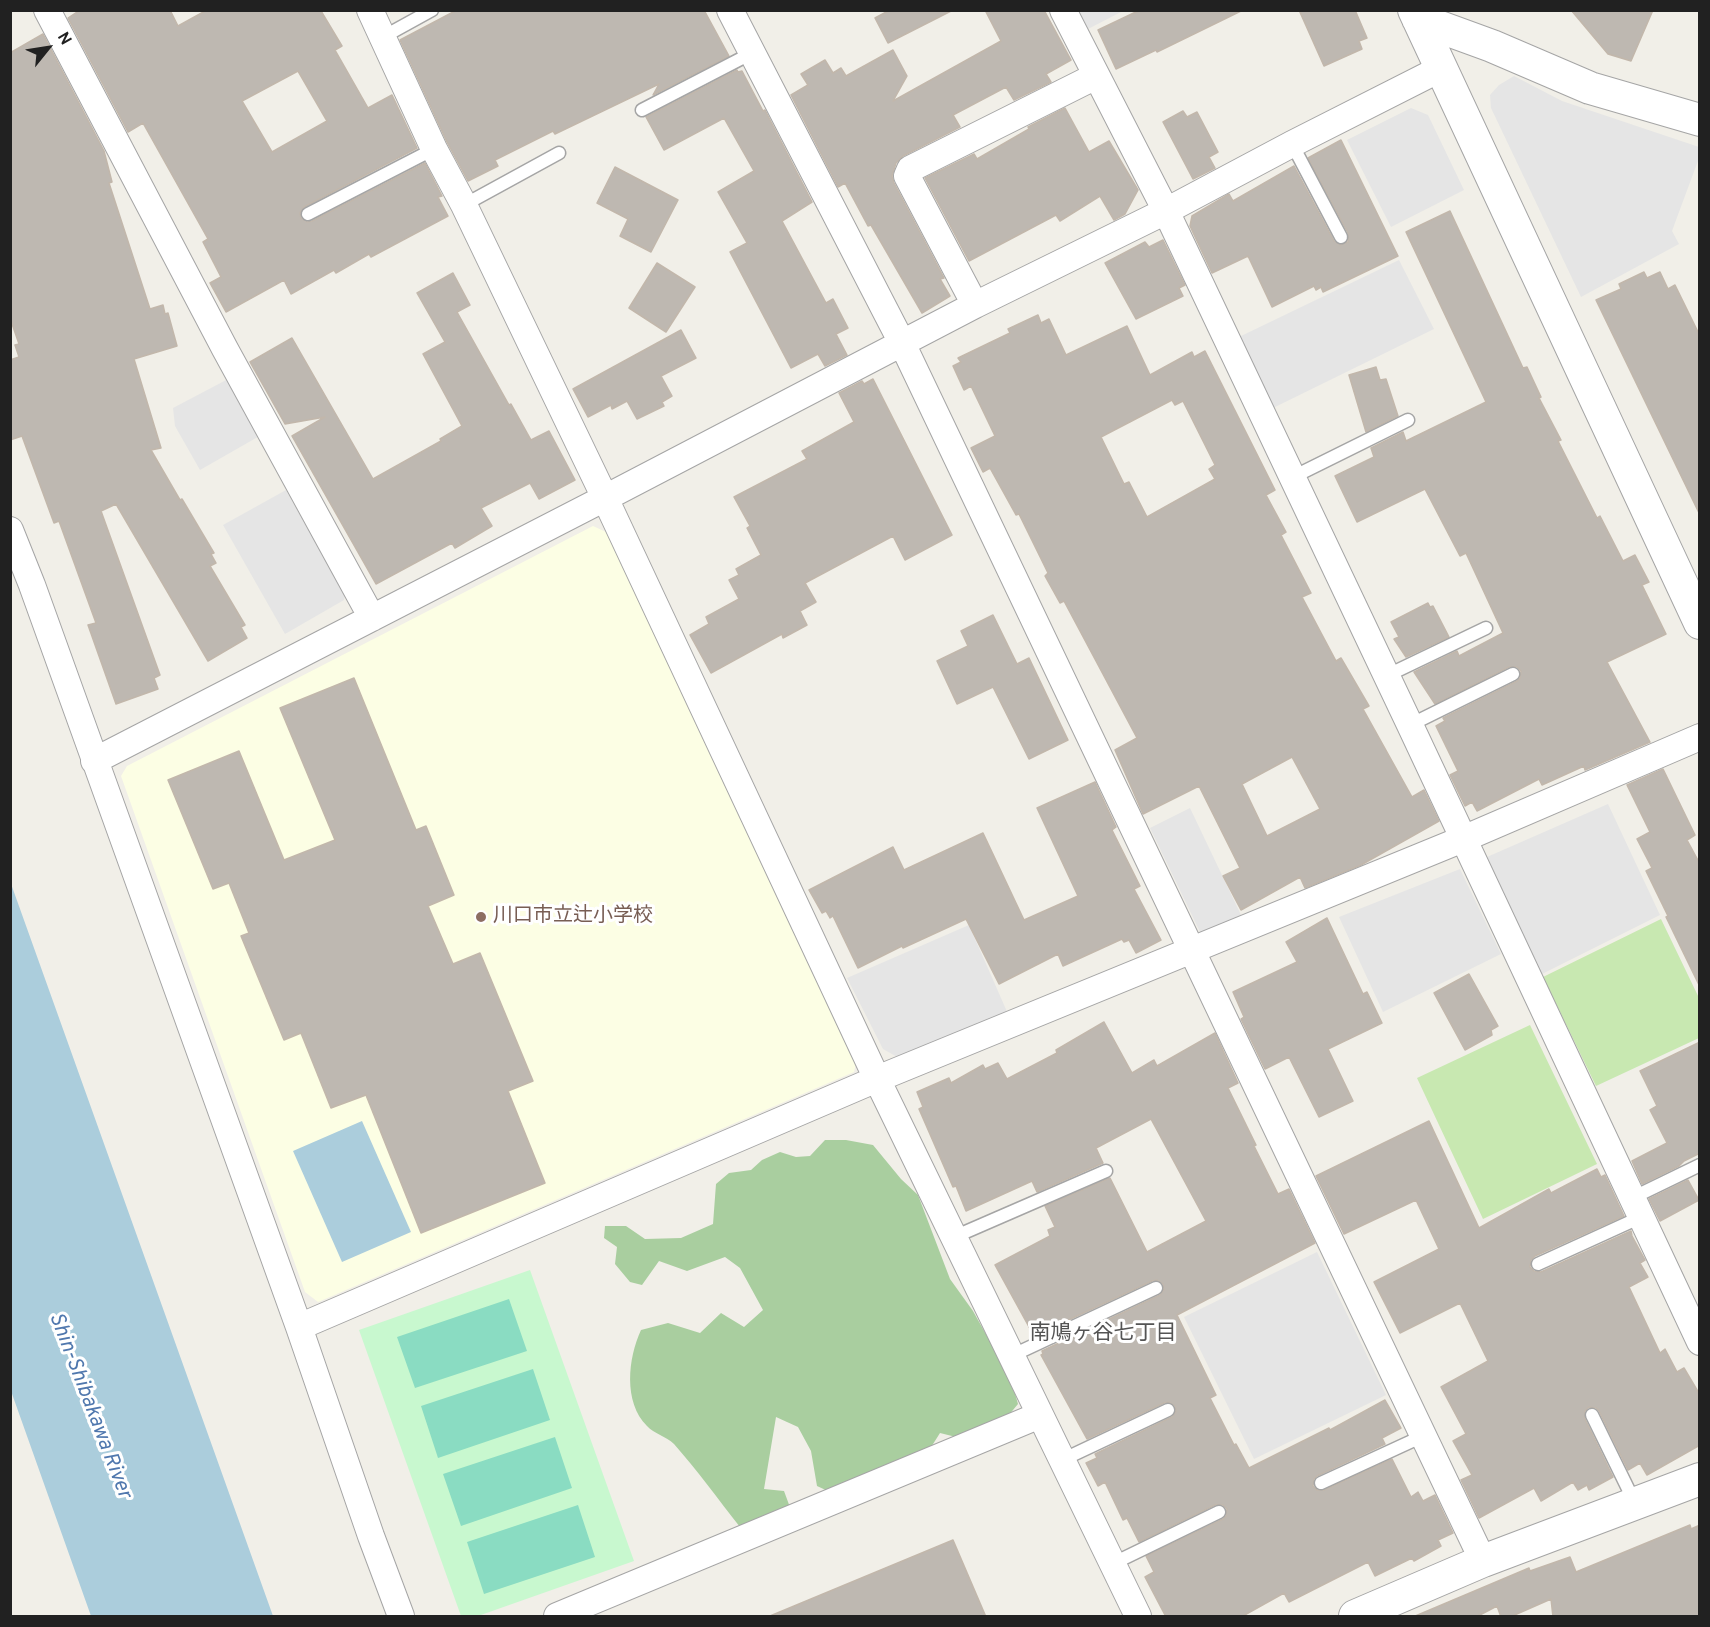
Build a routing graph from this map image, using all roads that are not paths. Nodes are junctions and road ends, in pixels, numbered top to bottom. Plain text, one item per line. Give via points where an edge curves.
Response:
1 (48, 10) edge
2 (370, 10) edge
3 (432, 10) edge
4 (730, 10) edge
5 (1063, 10) edge
6 (1416, 15) edge
7 (382, 37) junction
8 (752, 53) junction
9 (1440, 69) junction
10 (1096, 76) junction
11 (642, 110) dead end
12 (1700, 120) edge
13 (1292, 144) junction
14 (434, 148) junction
15 (559, 153) dead end
16 (464, 205) junction
17 (1166, 211) junction
18 (308, 214) dead end
19 (1341, 237) dead end
20 (975, 305) junction
21 (902, 343) junction
22 (1408, 420) dead end
23 (1293, 477) junction
24 (605, 498) junction
25 (10, 530) edge
26 (372, 618) junction
27 (1700, 623) edge
28 (1486, 628) dead end
29 (1513, 674) dead end
30 (1386, 676) junction
31 (1410, 725) junction
32 (1700, 737) edge
33 (94, 761) junction
34 (1463, 839) junction
35 (1192, 950) junction
36 (877, 1079) junction
37 (1700, 1166) edge
38 (1106, 1171) dead end
39 (1636, 1207) junction
40 (954, 1237) junction
41 (1538, 1264) dead end
42 (1156, 1288) dead end
43 (299, 1327) junction
44 (1700, 1342) edge
45 (1011, 1356) junction
46 (1168, 1410) dead end
47 (1040, 1415) junction
48 (1592, 1415) dead end
49 (1424, 1436) junction
50 (1062, 1460) junction
51 (1700, 1479) edge
52 (1321, 1483) dead end
53 (1635, 1503) junction
54 (1219, 1512) dead end
55 (1483, 1561) junction
56 (1112, 1564) junction
57 (401, 1617) edge
58 (557, 1617) edge
59 (1138, 1617) edge
60 (1355, 1617) edge

1 - 26 street via 225,349
2 - 7 street
3 - 7 lane
4 - 8 street
5 - 10 street
6 - 9 street
6 - 12 street via 1590,88
7 - 14 street
8 - 11 lane
8 - 21 street
9 - 13 street
9 - 27 street
10 - 17 street
10 - 20 street via 910,169 907,176
13 - 17 street
13 - 19 lane
14 - 16 street
14 - 18 lane
15 - 16 lane
16 - 24 street
17 - 20 street
17 - 23 street
20 - 21 street
21 - 24 street
21 - 35 street
22 - 23 lane
23 - 30 street
24 - 26 street
24 - 36 street
25 - 33 street
26 - 33 street
28 - 30 lane
29 - 31 lane
30 - 31 street
31 - 34 street
32 - 34 street
33 - 43 street
34 - 35 street
34 - 39 street
35 - 36 street
35 - 49 street
36 - 40 street
36 - 43 street
37 - 39 lane
38 - 40 lane
39 - 41 lane
39 - 44 street
40 - 45 street
42 - 45 lane
43 - 57 street
45 - 47 street
46 - 50 lane
47 - 50 street
47 - 58 street
48 - 53 lane
49 - 52 lane
49 - 55 street
50 - 56 street
51 - 53 street
53 - 55 street
54 - 56 lane
55 - 60 street
56 - 59 street

